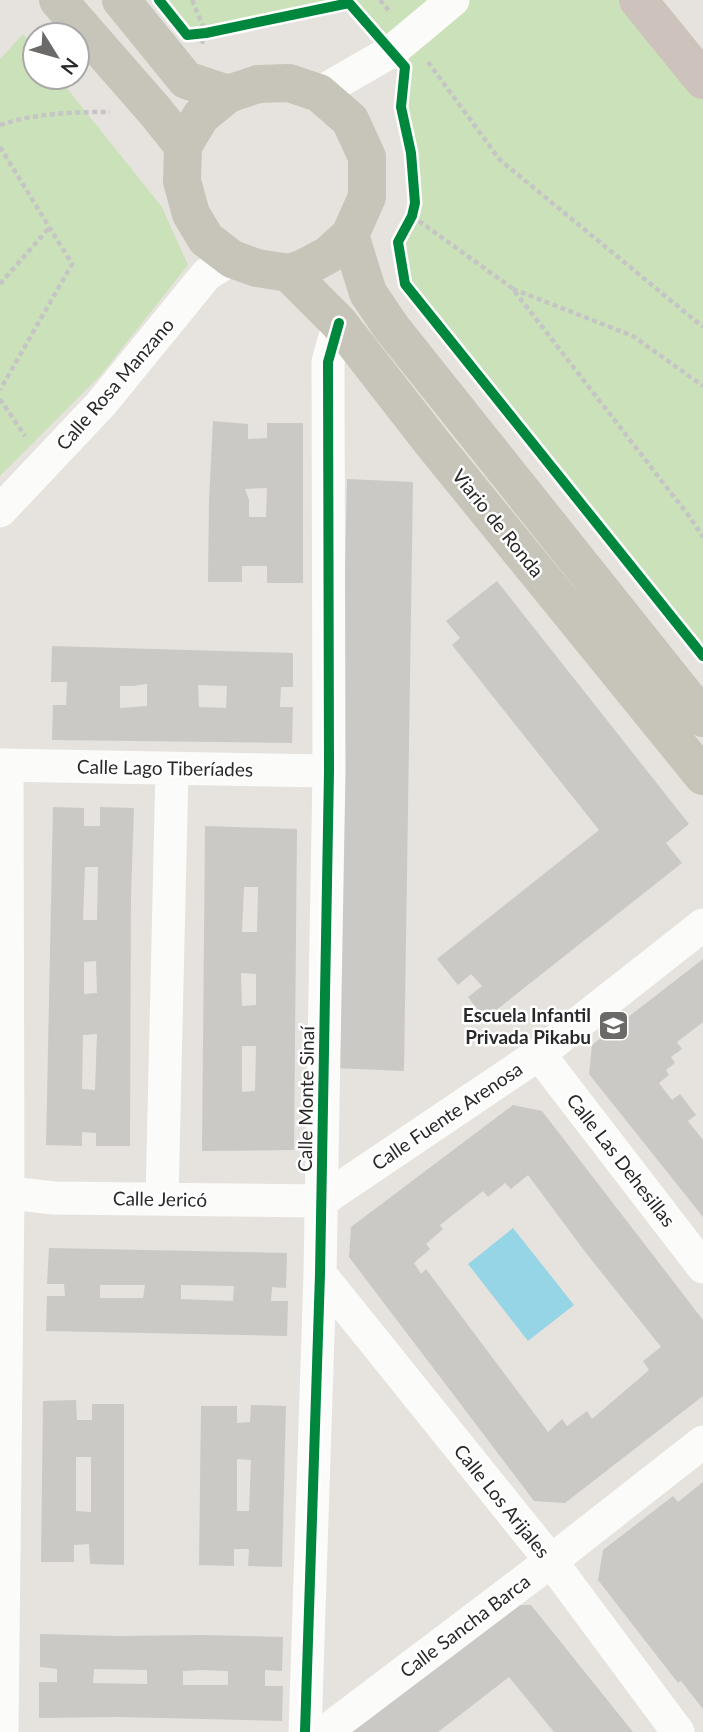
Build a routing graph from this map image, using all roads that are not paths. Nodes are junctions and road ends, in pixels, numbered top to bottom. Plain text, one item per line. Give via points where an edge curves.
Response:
1 (58, 0) edge
2 (121, 0) edge
3 (453, 0) edge
4 (639, 0) edge
5 (703, 80) edge
6 (318, 93) junction
7 (228, 94) junction
8 (183, 146) junction
9 (350, 235) junction
10 (232, 259) junction
11 (289, 273) junction
12 (339, 323) junction
13 (0, 511) edge
14 (703, 718) edge
15 (4, 765) edge
16 (172, 769) junction
17 (329, 771) junction
18 (703, 776) edge
19 (703, 925) edge
20 (539, 1054) junction
21 (4, 1193) edge
22 (162, 1199) junction
23 (321, 1201) junction
24 (703, 1267) edge
25 (320, 1274) junction
26 (703, 1441) edge
27 (551, 1561) junction
28 (2, 1732) edge
29 (305, 1732) edge
30 (325, 1732) edge
31 (678, 1732) edge

1 - 8 main road
2 - 7 main road via 186,80
3 - 6 street via 392,51
4 - 5 highway
6 - 7 main road via 289,83 258,84
6 - 9 main road via 349,120 367,157 367,197
7 - 8 main road via 201,116
8 - 10 main road via 182,181 191,215 206,239
9 - 11 main road via 328,255
9 - 14 main road, Viario de Ronda via 368,292 391,327
10 - 11 main road
10 - 13 street, Calle Rosa Manzano via 207,274 101,404
11 - 12 main road, Viario de Ronda
12 - 17 street, Calle Monte Sinaí via 328,362
12 - 18 main road, Viario de Ronda
15 - 16 street, Calle Lago Tiberíades
15 - 21 street
16 - 17 street, Calle Lago Tiberíades
16 - 22 street
17 - 23 street, Calle Monte Sinaí
19 - 20 street, Calle Fuente Arenosa
20 - 23 street, Calle Fuente Arenosa
20 - 24 street, Calle Las Dehesillas
21 - 22 street, Calle Jericó
21 - 28 street
22 - 23 street, Calle Jericó
23 - 25 street, Calle Monte Sinaí
25 - 27 street, Calle Los Arijales
25 - 29 street, Calle Monte Sinaí
26 - 27 street, Calle Sancha Barca
27 - 30 street, Calle Sancha Barca
27 - 31 street, Calle Los Arijales

